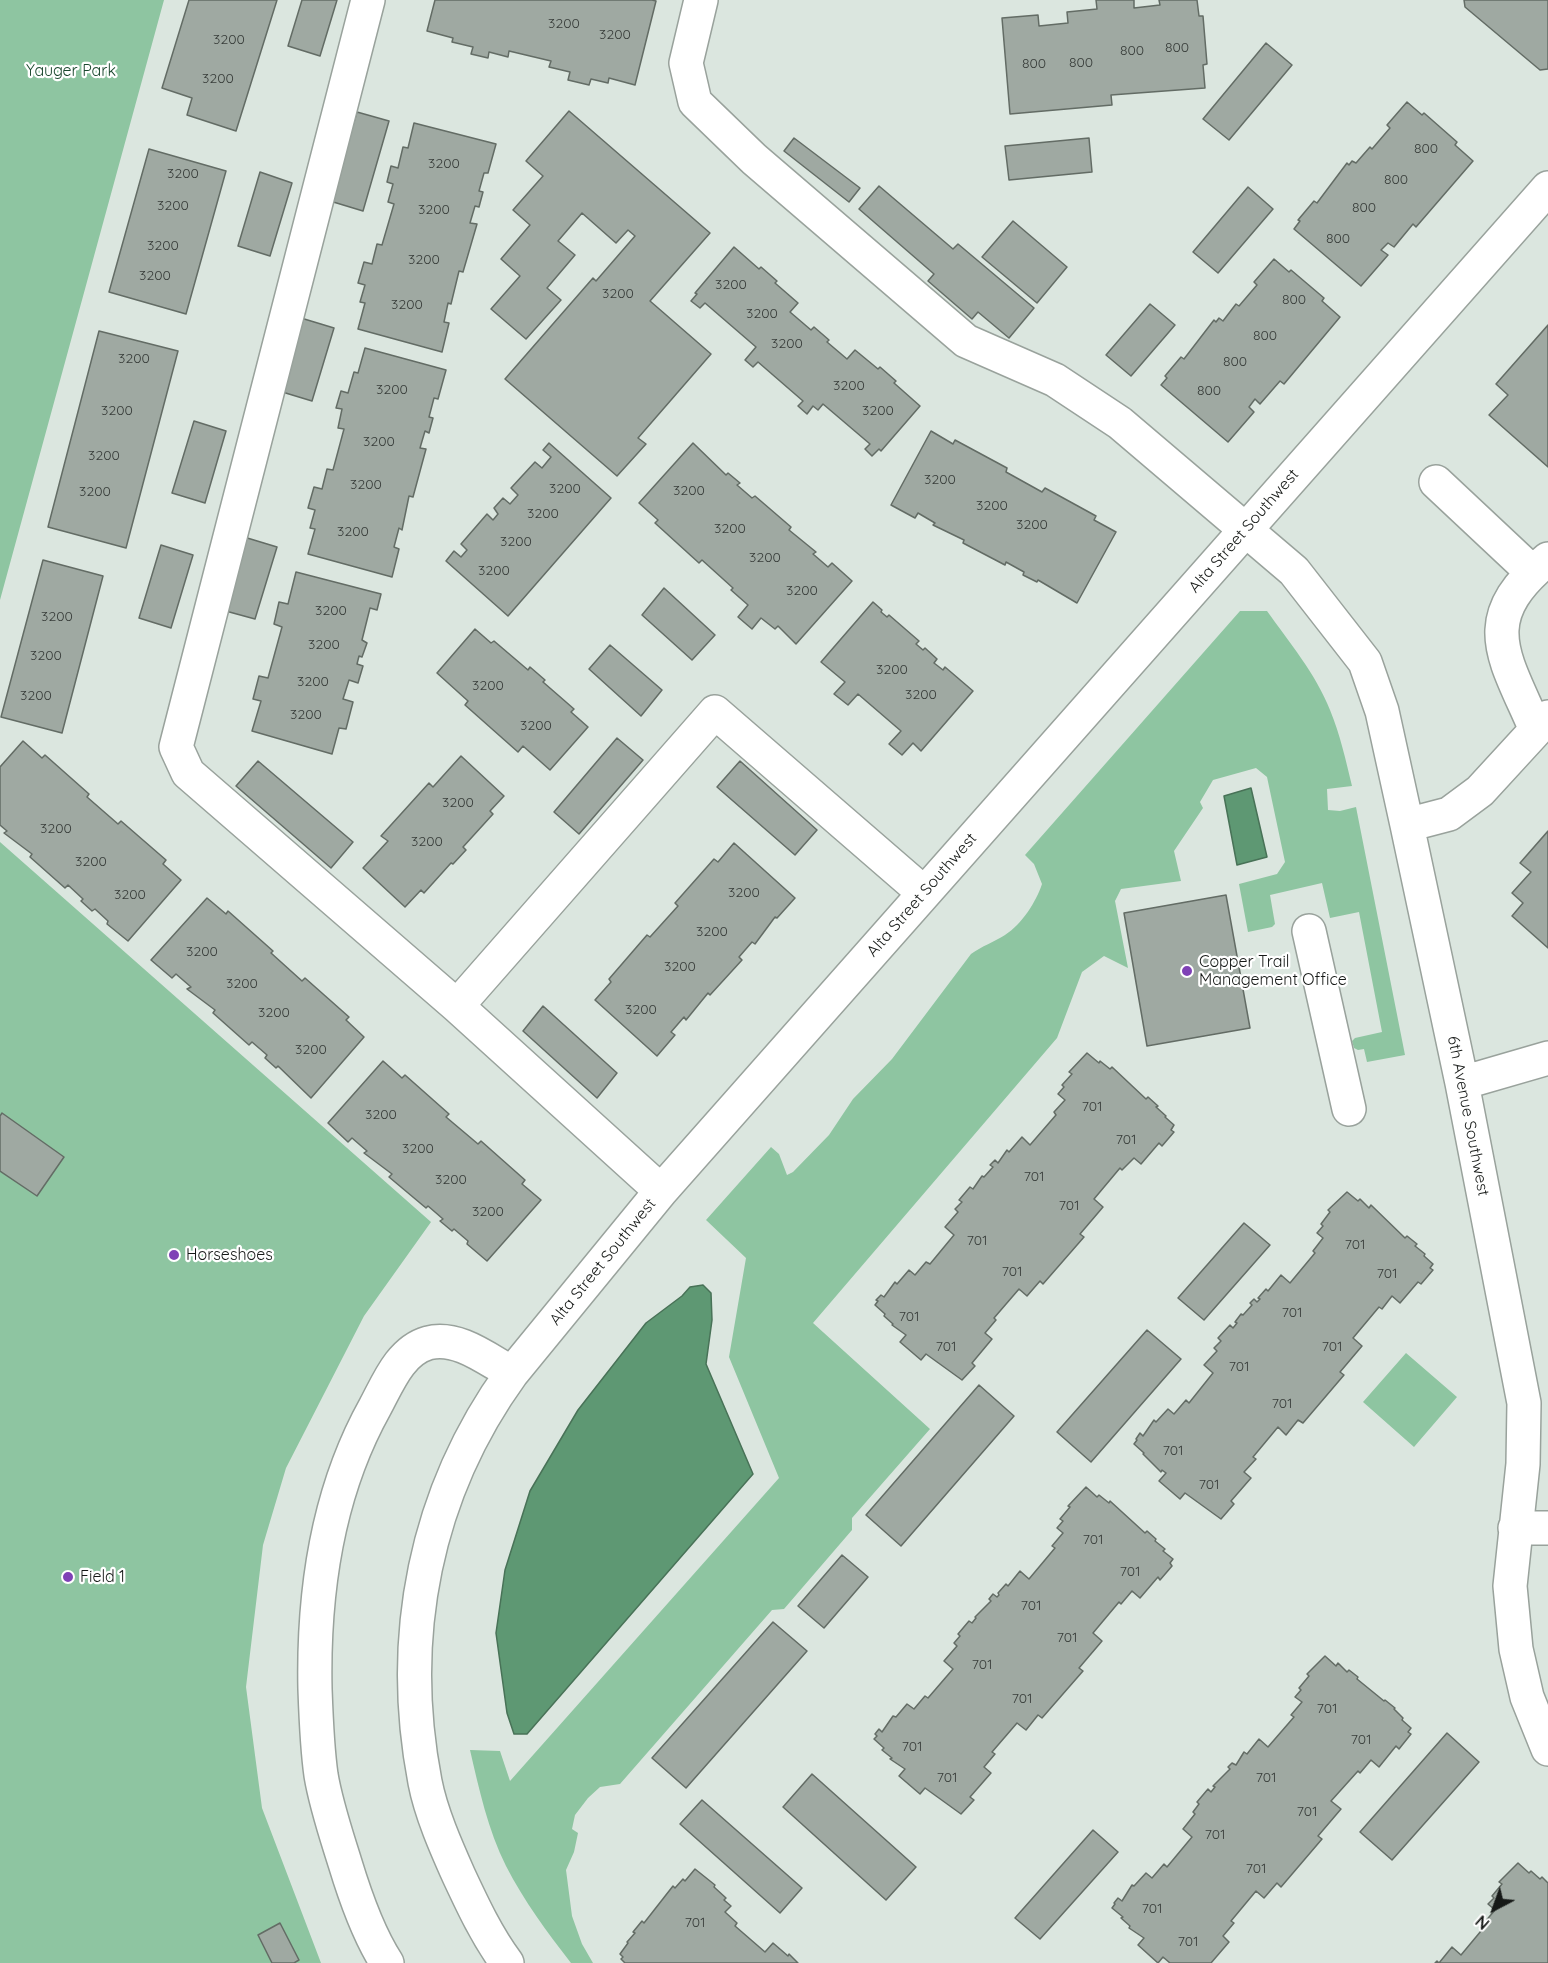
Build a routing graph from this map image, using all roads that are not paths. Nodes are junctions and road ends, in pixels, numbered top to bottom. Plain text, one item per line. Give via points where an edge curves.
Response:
1 (368, 0) edge
2 (701, 0) edge
3 (1548, 188) edge
4 (1436, 482) dead end
5 (1246, 529) junction
6 (1540, 565) edge
7 (1542, 724) edge
8 (1407, 825) junction
9 (924, 893) junction
10 (1309, 931) dead end
11 (457, 1006) junction
12 (1548, 1058) edge
13 (1462, 1083) junction
14 (1349, 1109) dead end
15 (661, 1191) junction
16 (512, 1373) junction
17 (1515, 1528) junction
18 (1548, 1528) edge
19 (1548, 1749) edge
20 (387, 1963) edge
21 (507, 1963) edge

1 - 11 street via 176,747 188,773
2 - 5 street, 6th Avenue Southwest via 686,63 695,102 754,159 966,341 1055,380 1120,423
3 - 5 street, Alta Street Southwest
4 - 6 street
5 - 8 street, 6th Avenue Southwest via 1294,571 1365,662 1382,711
5 - 9 street, Alta Street Southwest
6 - 7 street via 1512,596 1501,623 1502,651
7 - 8 street via 1480,790 1449,814
8 - 13 street, 6th Avenue Southwest
9 - 11 street via 715,712
9 - 15 street, Alta Street Southwest
10 - 14 street
11 - 15 street
12 - 13 street
13 - 17 street, 6th Avenue Southwest via 1524,1403 1523,1464
15 - 16 street, Alta Street Southwest
16 - 20 street via 457,1343 429,1342 408,1353 352,1452 324,1550 315,1653 321,1775 352,1887
16 - 21 street, Alta Street Southwest via 474,1431 438,1515 424,1569 414,1667 417,1727 426,1784 447,1849 475,1911
17 - 18 street
17 - 19 street, 6th Avenue Southwest via 1510,1586 1516,1649 1527,1697

